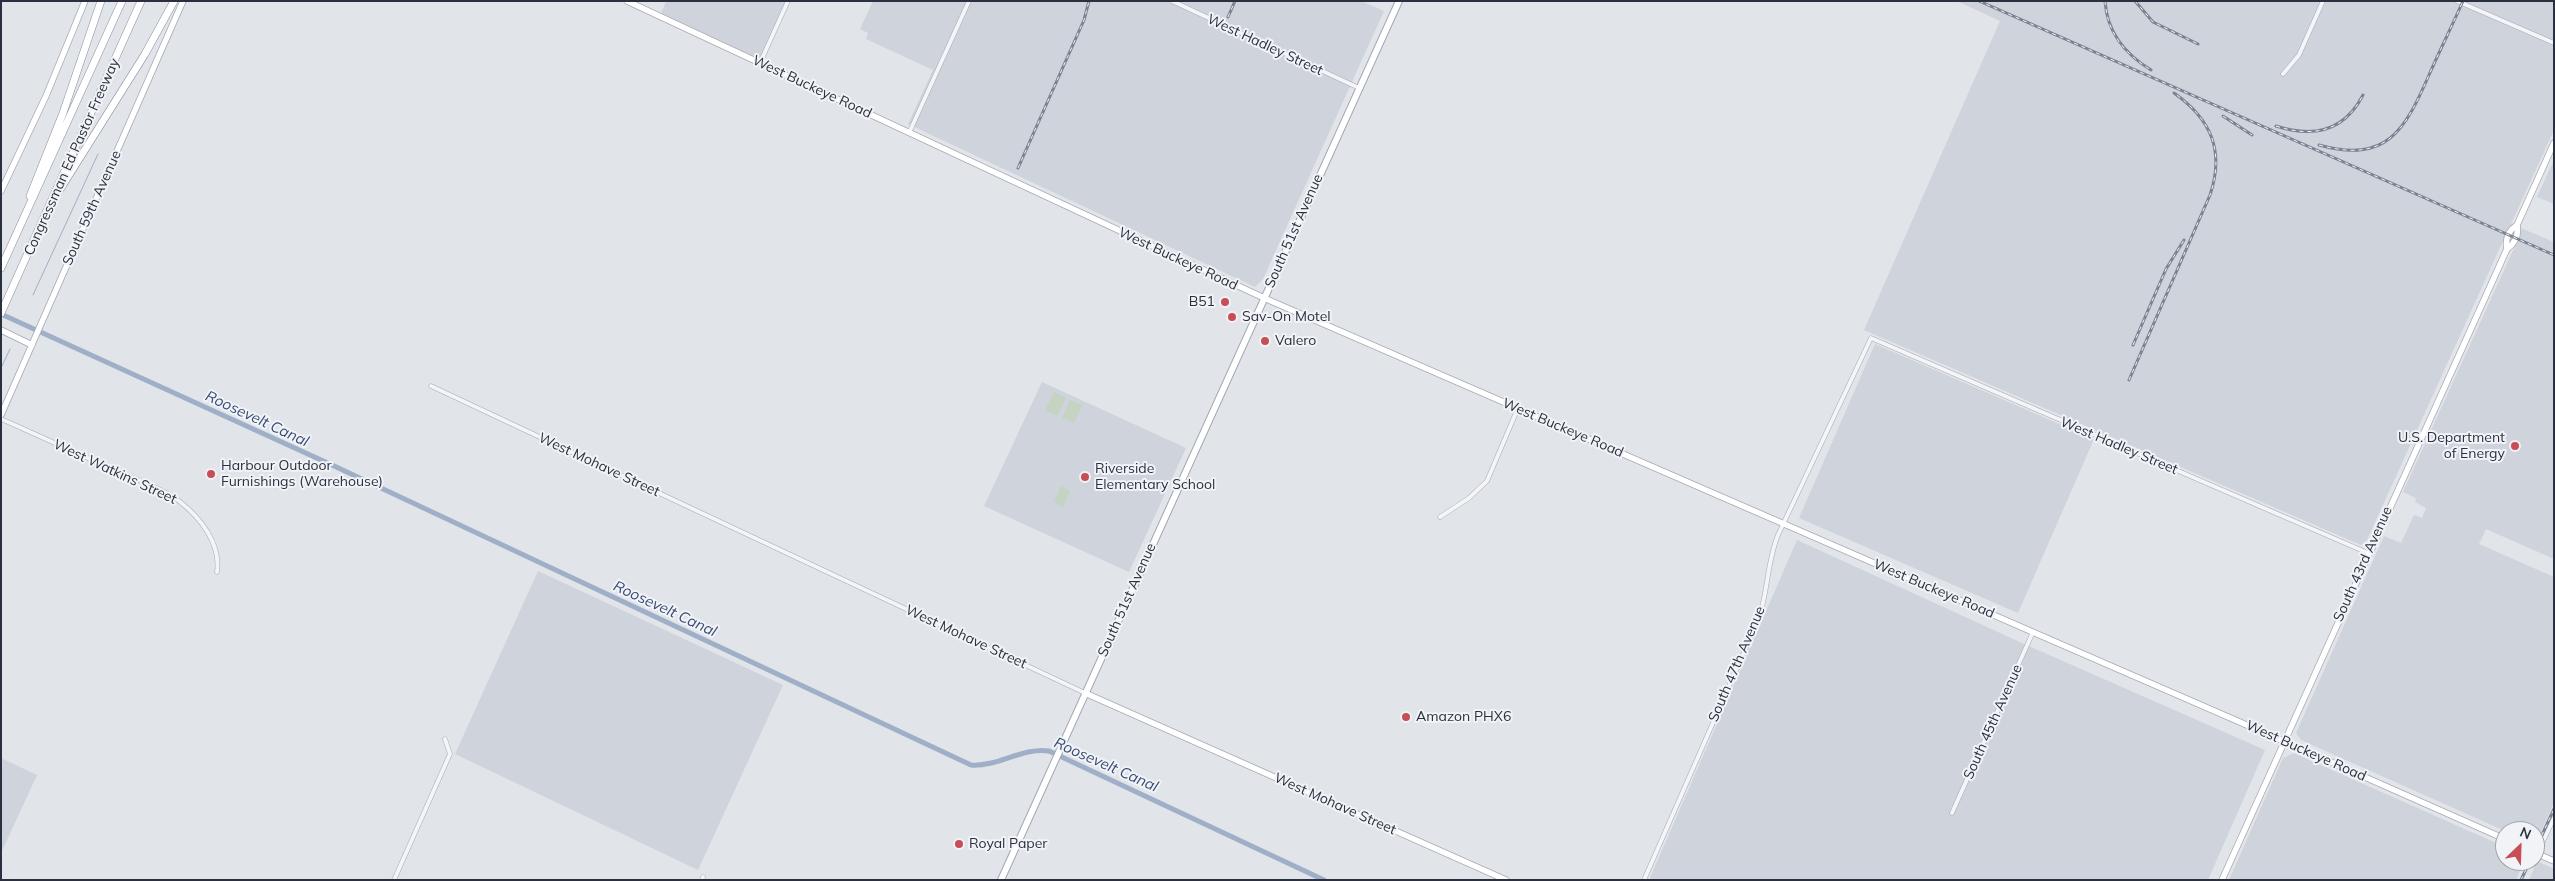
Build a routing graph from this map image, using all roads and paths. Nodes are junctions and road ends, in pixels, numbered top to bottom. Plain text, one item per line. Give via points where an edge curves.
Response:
1 (85, 1) edge
2 (101, 1) edge
3 (122, 1) edge
4 (141, 1) edge
5 (174, 1) edge
6 (182, 1) edge
7 (627, 1) edge
8 (788, 1) edge
9 (969, 1) edge
10 (1172, 1) edge
11 (1399, 1) edge
12 (2323, 1) edge
13 (2457, 1) edge
14 (2554, 43) edge
15 (760, 63) junction
16 (2283, 74) dead end
17 (1359, 88) junction
18 (909, 133) junction
19 (2554, 144) edge
20 (1, 191) edge
21 (52, 202) junction
22 (30, 206) junction
23 (1, 268) edge
24 (1264, 298) junction
25 (1, 313) edge
26 (1, 330) edge
27 (1870, 338) joint
28 (32, 345) junction
29 (431, 386) dead end
30 (1518, 408) junction
31 (1, 415) edge
32 (1, 419) edge
33 (1440, 517) dead end
34 (1783, 524) junction
35 (2368, 553) junction
36 (217, 572) dead end
37 (2033, 632) junction
38 (1085, 692) junction
39 (444, 738) dead end
40 (2284, 741) junction
41 (1952, 813) dead end
42 (2554, 818) edge
43 (2495, 835) edge
44 (2545, 836) edge
45 (394, 880) edge
46 (1001, 880) edge
47 (1506, 880) edge
48 (1644, 880) edge
49 (2222, 880) edge

1 - 20 main road via 46,96
2 - 22 highway via 63,113 31,192
3 - 22 highway, Congressman Ed Pastor Freeway
4 - 21 highway, Congressman Ed Pastor Freeway
5 - 21 highway via 145,54
6 - 28 main road, South 59th Avenue
7 - 15 main road, West Buckeye Road
8 - 15 street
9 - 18 street
10 - 17 street, West Hadley Street
11 - 17 main road, South 51st Avenue
12 - 16 street via 2299,55
13 - 14 street
15 - 18 main road, West Buckeye Road
17 - 24 main road, South 51st Avenue
18 - 24 main road, West Buckeye Road
19 - 35 main road, South 43rd Avenue via 2517,225 2516,238 2507,249
21 - 25 highway, Congressman Ed Pastor Freeway
22 - 23 highway, Congressman Ed Pastor Freeway
24 - 30 main road, West Buckeye Road
24 - 38 main road, South 51st Avenue
26 - 28 main road
27 - 34 street, South 47th Avenue
27 - 35 street, West Hadley Street
28 - 31 main road, South 59th Avenue
29 - 38 street, West Mohave Street
30 - 33 street via 1487,481 1469,498
30 - 34 main road, West Buckeye Road
32 - 36 street, West Watkins Street via 178,501 208,533 219,558
34 - 37 main road, West Buckeye Road
34 - 48 street, South 47th Avenue via 1770,558 1759,618
35 - 40 main road, South 43rd Avenue
37 - 40 main road, West Buckeye Road
37 - 41 street, South 45th Avenue
38 - 46 main road, South 51st Avenue
38 - 47 main road, West Mohave Street
39 - 45 street via 450,754
40 - 43 main road, West Buckeye Road
40 - 49 main road, South 43rd Avenue
42 - 44 street

